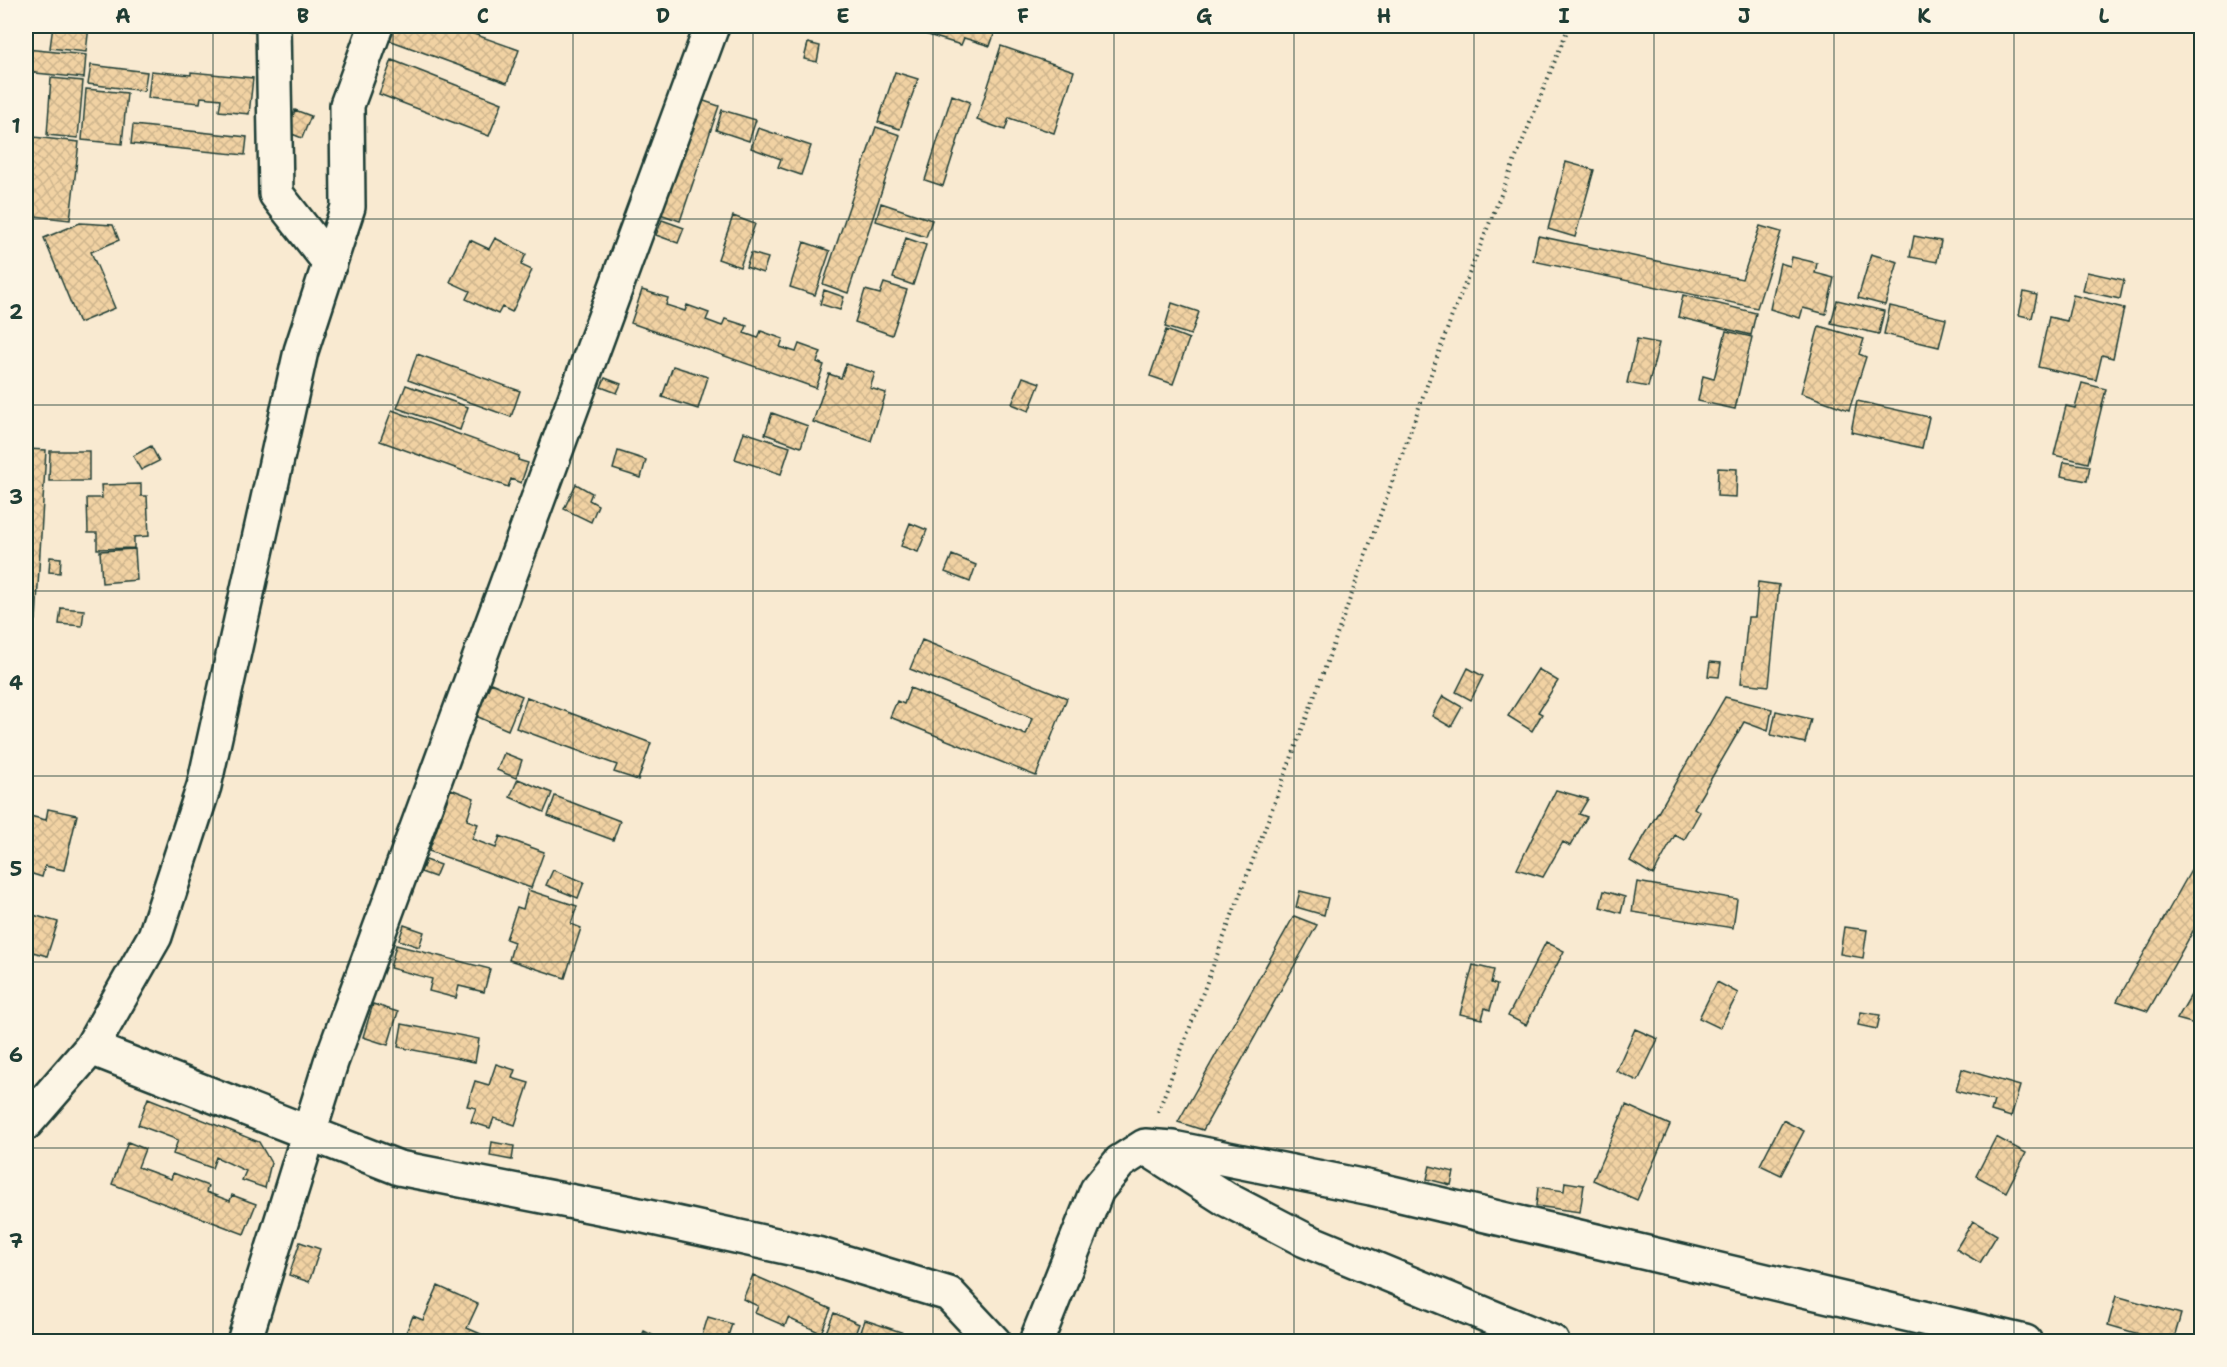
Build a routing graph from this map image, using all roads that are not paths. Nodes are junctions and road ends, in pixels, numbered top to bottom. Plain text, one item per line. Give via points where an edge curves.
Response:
1 (273, 26) edge
2 (376, 26) edge
3 (712, 26) edge
4 (330, 263) junction
5 (91, 1048) junction
6 (26, 1123) edge
7 (309, 1133) junction
8 (1145, 1146) junction
9 (244, 1341) edge
10 (994, 1341) edge
11 (1036, 1341) edge
12 (1552, 1341) edge
13 (2025, 1341) edge

1 - 4 street via 276,194
2 - 4 street via 348,105 348,207
3 - 7 street via 335,1051
4 - 5 street via 301,351 204,786 155,936
5 - 6 street
5 - 7 street
7 - 9 street
7 - 10 street via 399,1168 817,1254 950,1294
8 - 11 street via 1120,1162 1097,1190
8 - 12 street via 1226,1198 1305,1240
8 - 13 street via 1173,1148 1371,1188

